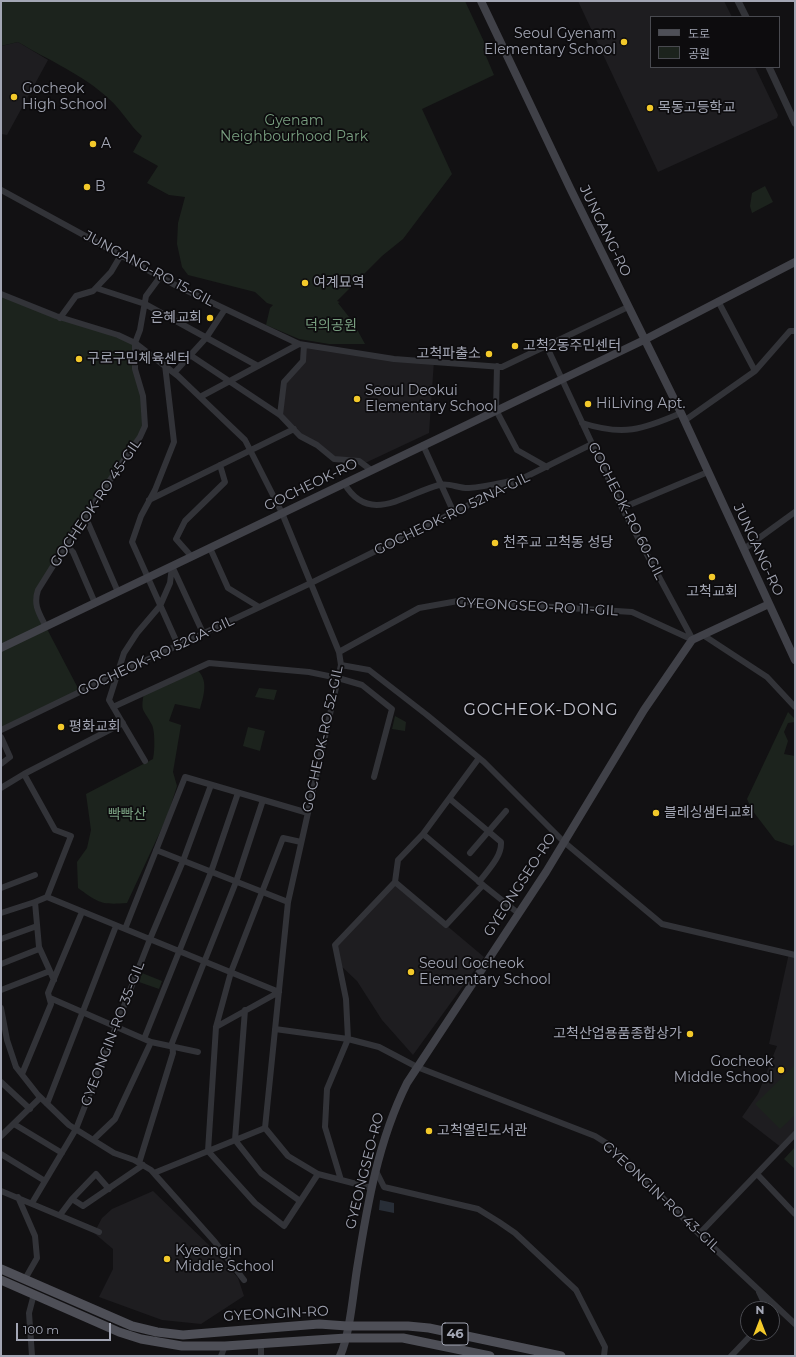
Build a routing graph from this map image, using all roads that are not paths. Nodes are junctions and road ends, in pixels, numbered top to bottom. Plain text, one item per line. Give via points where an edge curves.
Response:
1 (482, 1) edge
2 (738, 1) edge
3 (746, 16) edge
4 (769, 68) edge
5 (795, 123) edge
6 (1, 190) edge
7 (121, 256) junction
8 (795, 262) edge
9 (160, 277) junction
10 (96, 288) junction
11 (1, 294) edge
12 (718, 301) junction
13 (145, 304) junction
14 (628, 307) junction
15 (226, 309) junction
16 (60, 318) junction
17 (795, 331) edge
18 (206, 338) junction
19 (644, 340) junction
20 (135, 343) junction
21 (302, 345) junction
22 (546, 345) junction
23 (190, 355) junction
24 (165, 365) junction
25 (258, 366) junction
26 (497, 366) junction
27 (755, 371) junction
28 (174, 372) junction
29 (562, 378) junction
30 (230, 381) junction
31 (200, 397) junction
32 (496, 410) junction
33 (280, 415) junction
34 (683, 417) junction
35 (582, 422) junction
36 (294, 429) junction
37 (592, 444) junction
38 (423, 445) junction
39 (250, 450) junction
40 (220, 465) junction
41 (547, 467) junction
42 (371, 470) junction
43 (708, 472) junction
44 (523, 479) junction
45 (344, 483) junction
46 (440, 484) junction
47 (149, 500) junction
48 (622, 508) junction
49 (795, 512) edge
50 (282, 513) junction
51 (454, 513) junction
52 (85, 516) junction
53 (66, 545) junction
54 (210, 548) junction
55 (744, 549) junction
56 (192, 557) junction
57 (172, 566) junction
58 (147, 578) junction
59 (311, 583) junction
60 (118, 592) junction
61 (96, 603) junction
62 (769, 604) junction
63 (160, 606) junction
64 (259, 607) junction
65 (46, 627) junction
66 (204, 633) junction
67 (703, 635) junction
68 (692, 640) junction
69 (178, 645) junction
70 (1, 648) edge
71 (339, 652) junction
72 (795, 660) edge
73 (341, 665) junction
74 (116, 674) junction
75 (338, 678) junction
76 (113, 706) junction
77 (795, 707) edge
78 (122, 723) junction
79 (1, 730) edge
80 (1, 737) edge
81 (479, 758) junction
82 (145, 761) dead end
83 (1, 764) edge
84 (24, 774) junction
85 (374, 777) dead end
86 (211, 785) junction
87 (1, 788) edge
88 (238, 793) junction
89 (450, 799) junction
90 (263, 800) junction
91 (506, 811) dead end
92 (308, 813) junction
93 (488, 831) junction
94 (423, 834) junction
95 (301, 842) junction
96 (564, 842) junction
97 (156, 850) junction
98 (470, 853) dead end
99 (183, 861) junction
100 (211, 872) junction
101 (35, 875) dead end
102 (236, 882) junction
103 (395, 882) junction
104 (481, 884) junction
105 (1, 888) edge
106 (262, 892) junction
107 (47, 897) junction
108 (35, 902) junction
109 (288, 902) junction
110 (82, 912) junction
111 (1, 913) edge
112 (518, 913) junction
113 (37, 926) junction
114 (116, 926) junction
115 (125, 929) junction
116 (1, 939) edge
117 (150, 939) junction
118 (39, 949) junction
119 (178, 951) junction
120 (795, 955) edge
121 (204, 962) junction
122 (1, 964) edge
123 (50, 971) junction
124 (230, 972) junction
125 (54, 980) junction
126 (1, 990) edge
127 (278, 992) junction
128 (50, 998) junction
129 (1, 1008) edge
130 (245, 1010) junction
131 (83, 1012) junction
132 (2, 1016) edge
133 (116, 1026) junction
134 (216, 1027) junction
135 (275, 1029) junction
136 (144, 1039) junction
137 (348, 1040) junction
138 (4, 1042) edge
139 (151, 1042) junction
140 (174, 1047) junction
141 (198, 1052) dead end
142 (417, 1067) junction
143 (22, 1074) junction
144 (1, 1082) edge
145 (40, 1098) junction
146 (47, 1104) junction
147 (30, 1109) junction
148 (14, 1124) junction
149 (265, 1128) junction
150 (76, 1129) junction
151 (795, 1134) edge
152 (1, 1136) edge
153 (93, 1140) junction
154 (235, 1140) junction
155 (208, 1151) junction
156 (62, 1153) junction
157 (1, 1154) edge
158 (141, 1164) junction
159 (376, 1171) junction
160 (154, 1174) junction
161 (318, 1174) junction
162 (757, 1174) junction
163 (341, 1180) junction
164 (45, 1181) junction
165 (372, 1188) junction
166 (108, 1189) junction
167 (1, 1191) edge
168 (18, 1197) junction
169 (72, 1198) junction
170 (300, 1201) junction
171 (32, 1203) junction
172 (795, 1214) edge
173 (60, 1215) junction
174 (99, 1232) dead end
175 (699, 1234) junction
176 (1, 1269) edge
177 (2, 1279) edge
178 (25, 1279) junction
179 (244, 1280) dead end
180 (754, 1284) junction
181 (34, 1294) junction
182 (765, 1301) edge
183 (795, 1324) edge
184 (347, 1326) junction
185 (346, 1338) junction
186 (745, 1341) edge
187 (261, 1344) junction
188 (225, 1346) junction
189 (343, 1354) edge
190 (32, 1356) edge
191 (221, 1356) edge
192 (261, 1356) edge
193 (490, 1356) edge
194 (560, 1356) edge
195 (604, 1356) edge
196 (730, 1356) edge

1 - 14 main road, JUNGANG-RO
2 - 3 street
4 - 5 street
6 - 7 street, JUNGANG-RO 15-GIL
7 - 9 street, JUNGANG-RO 15-GIL
7 - 10 street
8 - 12 main road, GOCHEOK-RO
9 - 13 street, GOCHEOK-RO 45-GIL via 146,296
9 - 15 street, JUNGANG-RO 15-GIL
10 - 13 street
10 - 16 street via 76,296
11 - 16 street, GOCHEOK-RO 52-GIL
12 - 19 main road, GOCHEOK-RO
12 - 27 street
13 - 18 street
13 - 20 street, GOCHEOK-RO 45-GIL
14 - 19 main road, JUNGANG-RO
14 - 22 street, JUNGANG-RO 15-GIL
15 - 18 street
15 - 21 street, JUNGANG-RO 15-GIL
16 - 20 street, GOCHEOK-RO 52-GIL via 118,335
17 - 27 street via 790,331
18 - 23 street
18 - 25 street
19 - 29 main road, GOCHEOK-RO
19 - 34 main road, JUNGANG-RO
20 - 24 street, GOCHEOK-RO 52-GIL
20 - 52 street, GOCHEOK-RO 45-GIL via 136,369 143,396 144,426 140,437
21 - 25 street
21 - 26 street, JUNGANG-RO 15-GIL via 394,359
21 - 33 street via 303,361 284,382
22 - 26 street, JUNGANG-RO 15-GIL via 502,367
22 - 29 street
23 - 28 street
23 - 30 street
24 - 28 street, GOCHEOK-RO 52-GIL
24 - 47 street via 174,442
25 - 30 street
26 - 32 street
27 - 34 street
28 - 31 street, GOCHEOK-RO 52-GIL
29 - 32 main road, GOCHEOK-RO
29 - 35 street, GOCHEOK-RO 60-GIL
30 - 31 street
30 - 33 street
31 - 39 street, GOCHEOK-RO 52-GIL via 245,440
32 - 38 main road, GOCHEOK-RO
32 - 41 street via 517,450
33 - 36 street
34 - 35 street via 653,426 616,431
34 - 43 main road, JUNGANG-RO
35 - 37 street, GOCHEOK-RO 60-GIL
36 - 39 street
36 - 42 street via 334,459 359,461
37 - 41 street, GOCHEOK-RO 52NA-GIL
37 - 48 street, GOCHEOK-RO 60-GIL
38 - 42 main road, GOCHEOK-RO
38 - 46 street
39 - 40 street
39 - 50 street, GOCHEOK-RO 52-GIL
40 - 47 street
40 - 56 street via 225,482 185,521 176,539
41 - 44 street, GOCHEOK-RO 52NA-GIL
42 - 45 main road, GOCHEOK-RO
43 - 48 street
43 - 55 main road, JUNGANG-RO
44 - 46 street via 468,488
44 - 51 street, GOCHEOK-RO 52NA-GIL
45 - 46 street via 350,494 369,505 379,506
45 - 50 main road, GOCHEOK-RO
46 - 51 street
47 - 58 street via 132,542
48 - 68 street, GOCHEOK-RO 60-GIL
49 - 55 street
50 - 54 main road, GOCHEOK-RO
50 - 59 street, GOCHEOK-RO 52-GIL
51 - 59 street, GOCHEOK-RO 52NA-GIL
52 - 53 street, GOCHEOK-RO 45-GIL
52 - 60 street
53 - 61 street via 73,552
53 - 65 street, GOCHEOK-RO 45-GIL via 38,590 35,600
54 - 56 main road, GOCHEOK-RO
54 - 64 street via 228,588
55 - 62 main road, JUNGANG-RO
56 - 57 main road, GOCHEOK-RO
57 - 58 main road, GOCHEOK-RO
57 - 63 street via 170,583
57 - 66 street
58 - 60 main road, GOCHEOK-RO
58 - 63 street
59 - 64 street, GOCHEOK-RO 52GA-GIL
59 - 71 street, GOCHEOK-RO 52-GIL
60 - 61 main road, GOCHEOK-RO
61 - 65 main road, GOCHEOK-RO
62 - 67 main road
62 - 72 main road, JUNGANG-RO
63 - 69 street
63 - 74 street via 136,633 124,653
64 - 66 street, GOCHEOK-RO 52GA-GIL
65 - 70 main road, GOCHEOK-RO
66 - 69 street, GOCHEOK-RO 52GA-GIL
67 - 68 main road
67 - 77 street via 767,677
68 - 71 street, GYEONGSEO-RO 11-GIL via 632,612 458,601 419,608
68 - 96 main road, GYEONGSEO-RO via 644,710
69 - 74 street, GOCHEOK-RO 52GA-GIL
71 - 73 street, GOCHEOK-RO 52-GIL
73 - 75 street, GOCHEOK-RO 52-GIL
73 - 81 street via 369,670
74 - 76 street via 109,700
74 - 79 street, GOCHEOK-RO 52GA-GIL
75 - 76 street via 309,672 209,663
75 - 85 street via 362,685 392,709
75 - 92 street, GOCHEOK-RO 52-GIL
76 - 78 street
78 - 82 street
78 - 84 street
80 - 83 street via 10,757
81 - 89 street
81 - 96 street
84 - 87 street
84 - 107 street via 55,830 72,836
86 - 88 street
86 - 97 street via 186,778
86 - 99 street, GYEONGIN-RO 35-GIL
88 - 90 street
88 - 100 street
89 - 93 street
89 - 94 street
90 - 92 street
90 - 102 street
91 - 93 street
92 - 95 street, GOCHEOK-RO 52-GIL
93 - 98 street
93 - 104 street via 501,842 501,848
94 - 103 street via 398,860
94 - 104 street
95 - 106 street via 283,838
95 - 109 street, GOCHEOK-RO 52-GIL
96 - 112 main road, GYEONGSEO-RO
96 - 120 street via 662,924
97 - 99 street
97 - 115 street
99 - 100 street
99 - 117 street, GYEONGIN-RO 35-GIL
100 - 102 street
100 - 119 street
101 - 105 street
102 - 106 street
102 - 121 street
103 - 104 street via 446,925
103 - 137 street via 335,945 346,999
104 - 112 street
106 - 109 street
106 - 124 street
107 - 108 street
107 - 110 street
108 - 111 street
108 - 113 street
109 - 127 street, GOCHEOK-RO 52-GIL
110 - 114 street
110 - 125 street
112 - 142 main road, GYEONGSEO-RO
113 - 116 street
113 - 118 street
114 - 115 street
114 - 131 street
115 - 117 street
117 - 119 street
117 - 133 street, GYEONGIN-RO 35-GIL
118 - 122 street
118 - 123 street
119 - 121 street
119 - 136 street
121 - 124 street
121 - 140 street via 172,1043
123 - 125 street
123 - 126 street
124 - 127 street
124 - 134 street
125 - 128 street via 48,993
127 - 130 street
127 - 135 street, GOCHEOK-RO 52-GIL
128 - 131 street
128 - 143 street via 51,1004
129 - 132 street
130 - 134 street
130 - 154 street
131 - 133 street
131 - 146 street
132 - 138 street
133 - 136 street
133 - 150 street, GYEONGIN-RO 35-GIL
134 - 155 street
135 - 137 street, GYEONGIN-RO 43-GIL
135 - 149 street, GOCHEOK-RO 52-GIL
136 - 139 street
137 - 142 street, GYEONGIN-RO 43-GIL via 379,1047
137 - 163 street via 326,1089 325,1127
138 - 143 street
139 - 140 street
139 - 153 street via 115,1119
140 - 141 street
140 - 158 street
142 - 159 main road, GYEONGSEO-RO via 395,1108
142 - 175 street, GYEONGIN-RO 43-GIL via 595,1136 611,1146
143 - 145 street
144 - 147 street
145 - 146 street
145 - 147 street
146 - 150 street
147 - 148 street
148 - 152 street
148 - 156 street
149 - 154 street
149 - 161 street via 288,1156
150 - 153 street
150 - 156 street, GYEONGIN-RO 35-GIL
151 - 162 street
153 - 158 street via 114,1153
154 - 155 street
154 - 170 street via 261,1173
155 - 160 street
155 - 170 street via 255,1203 284,1226
156 - 164 street, GYEONGIN-RO 35-GIL
157 - 164 street
158 - 160 street
158 - 166 street
159 - 165 main road, GYEONGSEO-RO
159 - 195 street via 384,1187 478,1209 515,1233 576,1290 605,1347
160 - 179 street via 215,1242
161 - 163 street
161 - 170 street
162 - 172 street
162 - 175 street
163 - 165 street
164 - 171 street, GYEONGIN-RO 35-GIL
165 - 184 main road, GYEONGSEO-RO
166 - 169 street via 83,1206
166 - 169 street via 96,1174
167 - 168 street
168 - 171 street
168 - 178 street via 35,1236 37,1258
169 - 173 street
171 - 173 street
173 - 174 street
175 - 180 street, GYEONGIN-RO 43-GIL
176 - 178 main road, GYEONGIN-RO / 46
177 - 181 main road, GYEONGIN-RO / 46
178 - 184 main road, GYEONGIN-RO / 46 via 132,1326 157,1332 183,1335 318,1324
180 - 182 street
180 - 183 street, GYEONGIN-RO 43-GIL
181 - 188 main road, GYEONGIN-RO / 46 via 119,1332 141,1339 182,1346
181 - 190 street via 29,1312
184 - 185 main road, GYEONGSEO-RO
184 - 194 main road, GYEONGIN-RO / 46 via 429,1328
185 - 187 main road, GYEONGIN-RO / 46
185 - 189 main road, GYEONGSEO-RO
185 - 193 main road, GYEONGIN-RO / 46 via 409,1339
186 - 196 street
187 - 188 main road, GYEONGIN-RO / 46
187 - 192 street
188 - 191 street, GYEONGIN-RO

